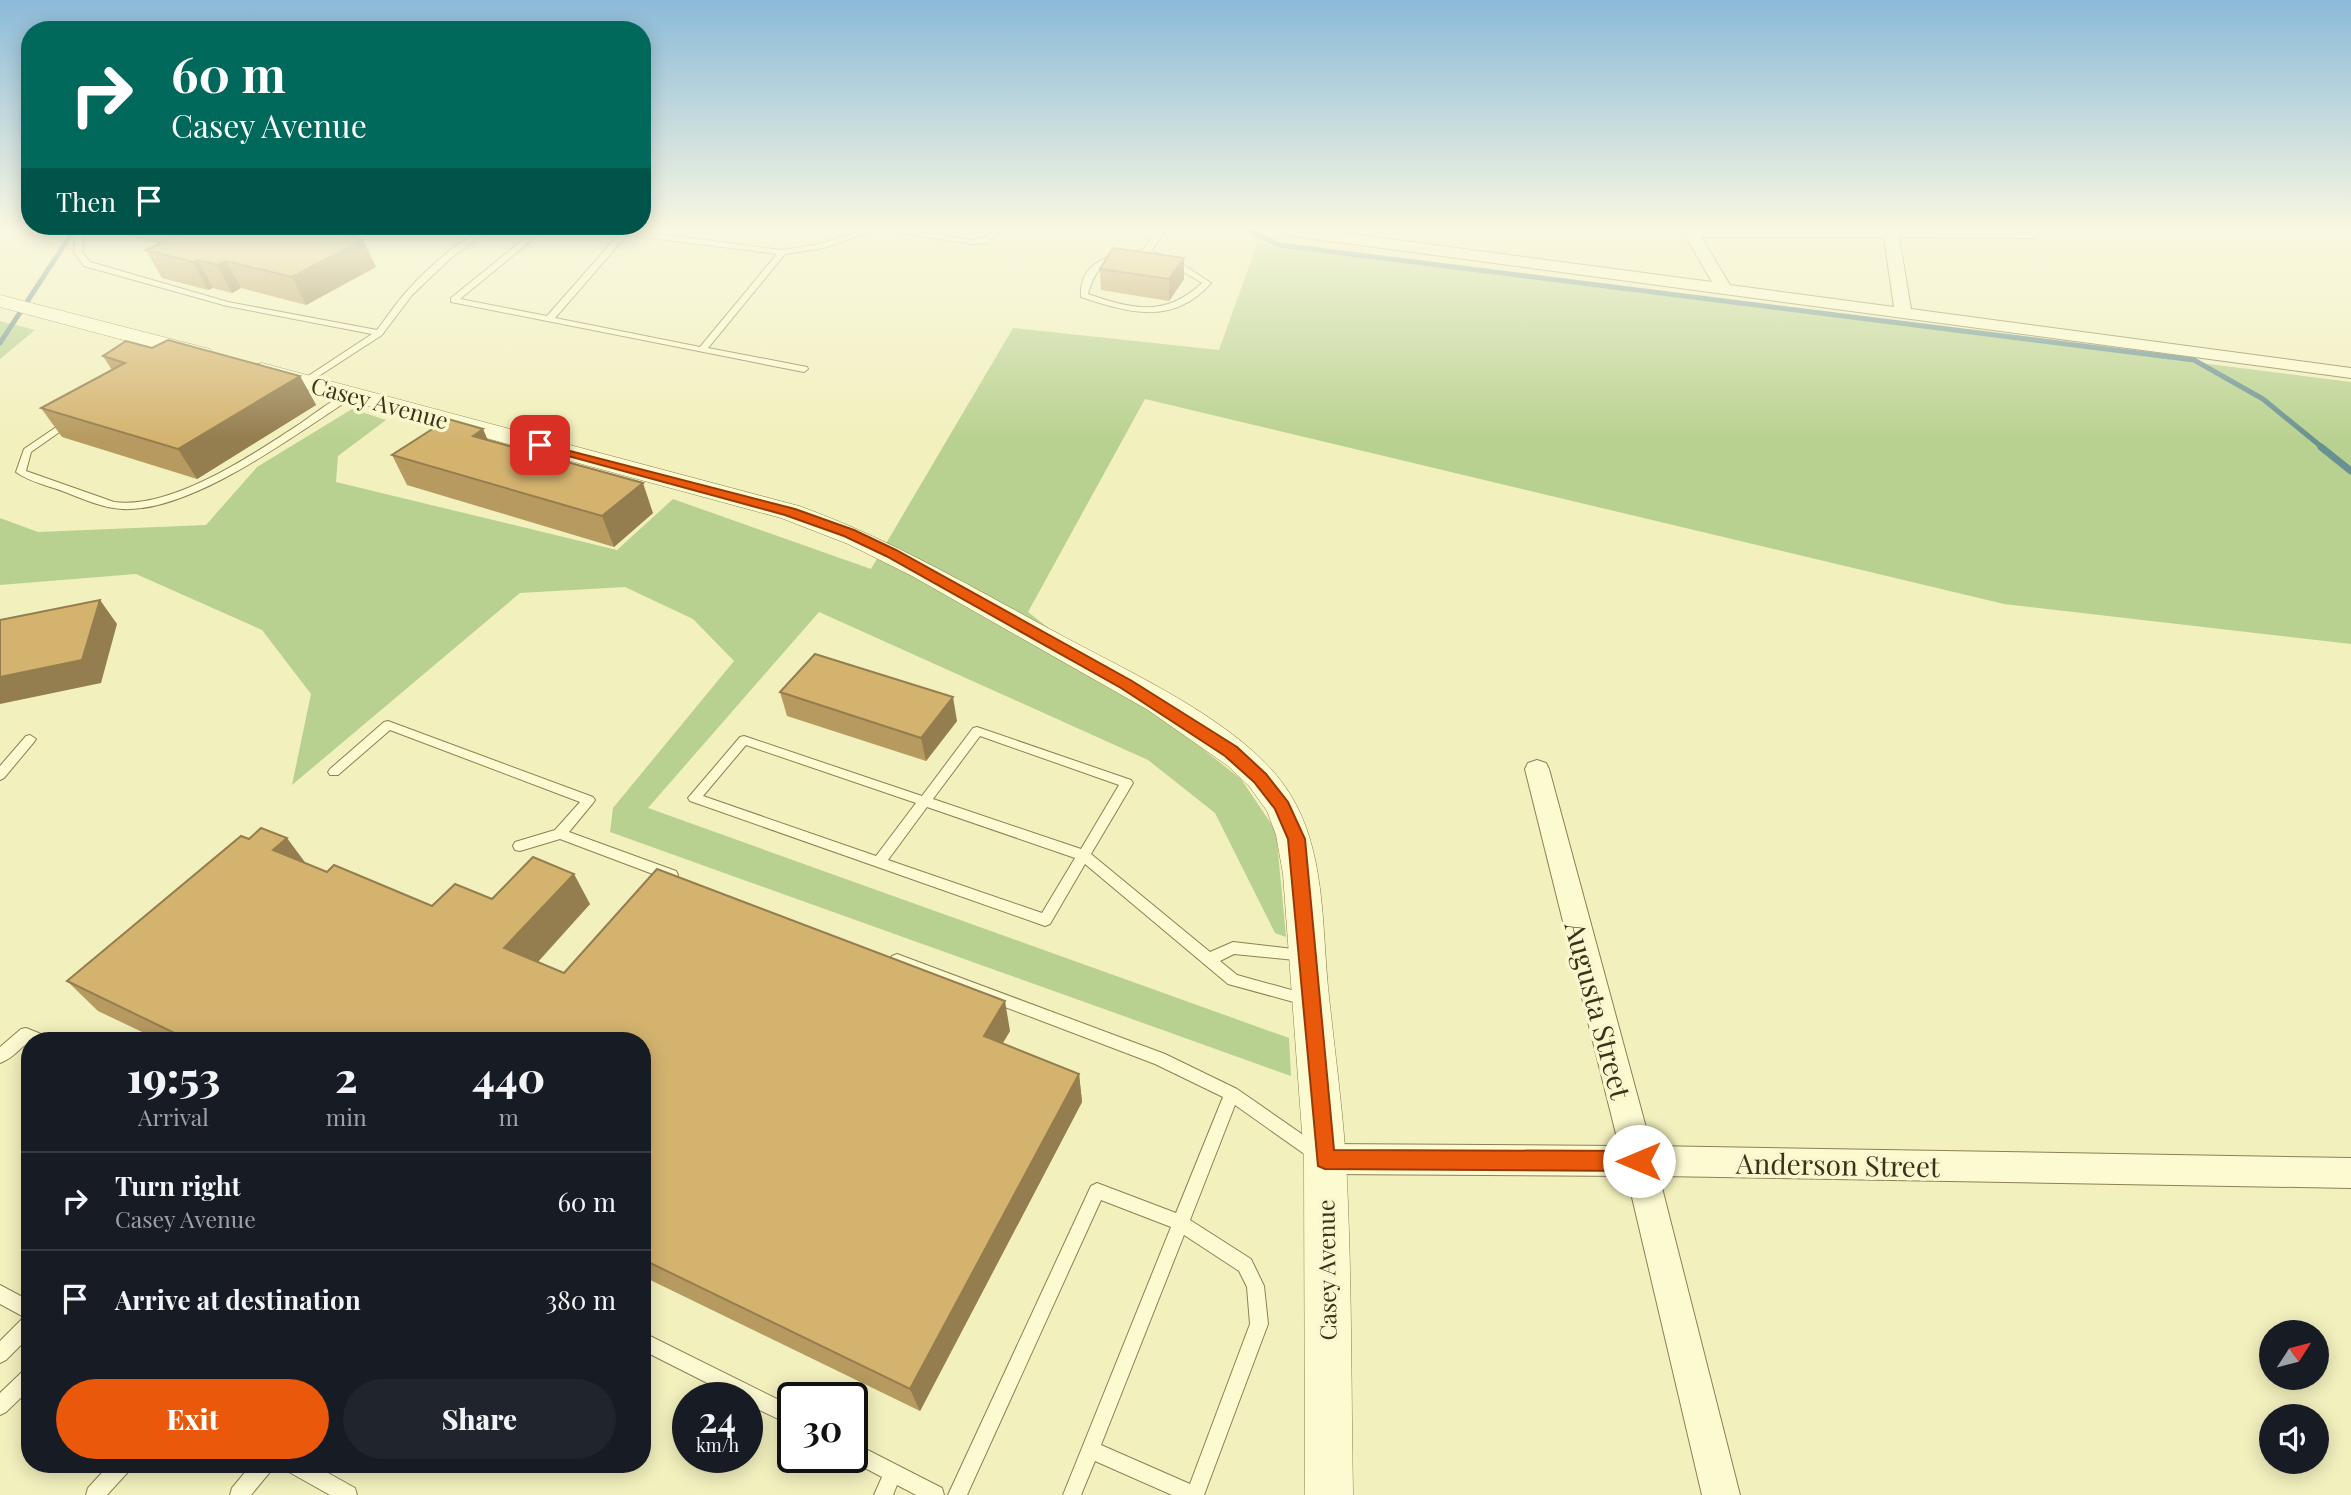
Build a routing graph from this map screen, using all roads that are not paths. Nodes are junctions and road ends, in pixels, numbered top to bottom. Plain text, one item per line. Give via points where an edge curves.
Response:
1 (212, 300) edge
2 (404, 300) edge
3 (454, 300) edge
4 (566, 300) edge
5 (743, 300) edge
6 (1098, 300) edge
7 (1190, 300) edge
8 (1808, 300) edge
9 (1901, 300) edge
10 (0, 301) edge
11 (1903, 312) junction
12 (549, 319) junction
13 (379, 334) junction
14 (702, 350) junction
15 (804, 369) dead end
16 (2351, 373) edge
17 (305, 382) junction
18 (352, 394) junction
19 (74, 418) edge
20 (30, 739) dead end
21 (1537, 769) dead end
22 (334, 772) dead end
23 (0, 775) edge
24 (924, 803) junction
25 (561, 834) junction
26 (520, 846) dead end
27 (1085, 856) junction
28 (880, 861) junction
29 (691, 883) edge
30 (1308, 955) junction
31 (886, 956) edge
32 (1209, 958) junction
33 (1311, 1001) junction
34 (21, 1038) edge
35 (0, 1056) edge
36 (1232, 1094) junction
37 (1325, 1160) junction
38 (1639, 1161) junction
39 (2351, 1173) edge
40 (1180, 1223) junction
41 (0, 1294) edge
42 (21, 1306) edge
43 (21, 1332) edge
44 (651, 1346) edge
45 (0, 1354) edge
46 (21, 1385) edge
47 (0, 1406) edge
48 (777, 1409) edge
49 (1090, 1450) junction
50 (868, 1460) edge
51 (114, 1473) edge
52 (257, 1473) edge
53 (310, 1473) edge
54 (893, 1474) junction
55 (926, 1493) edge
56 (95, 1495) edge
57 (239, 1495) edge
58 (348, 1495) edge
59 (883, 1495) edge
60 (957, 1495) edge
61 (1072, 1495) edge
62 (1194, 1495) edge
63 (1329, 1495) edge
64 (1721, 1495) edge

1 - 13 lane
2 - 13 lane
3 - 12 lane
4 - 12 lane
5 - 14 lane
6 - 7 lane via 1124,309 1170,310
8 - 11 street
9 - 11 street
10 - 17 street, Casey Avenue via 158,348
11 - 16 street
12 - 14 lane
13 - 17 lane
14 - 15 lane
17 - 18 street, Casey Avenue
18 - 19 lane via 203,486 164,501 121,506 21,472 27,451
18 - 30 street, Casey Avenue via 819,522 891,553 1126,685 1231,751 1283,807 1296,839
20 - 23 lane
21 - 38 street, Augusta Street
22 - 25 lane via 388,725 589,800
24 - 27 lane
24 - 27 lane via 977,731 1127,783
24 - 28 lane
24 - 28 lane via 744,740 694,798
25 - 26 lane
25 - 29 lane
27 - 28 lane via 1045,920
27 - 32 lane
30 - 32 lane via 1233,948
30 - 33 street, Casey Avenue
31 - 36 lane via 1160,1059
32 - 33 lane via 1233,980
33 - 37 street, Casey Avenue
34 - 35 lane
36 - 37 lane
36 - 40 lane
37 - 38 street, Anderson Street
37 - 63 street, Casey Avenue
38 - 39 street, Anderson Street
38 - 64 street, Augusta Street
40 - 49 lane
40 - 60 lane via 1097,1191
40 - 62 lane via 1245,1265 1255,1286 1259,1324
41 - 42 lane
43 - 45 lane
44 - 48 lane
46 - 47 lane
49 - 61 lane
49 - 62 lane
50 - 54 lane
51 - 56 lane
52 - 57 lane
53 - 58 lane
54 - 55 lane
54 - 59 lane

